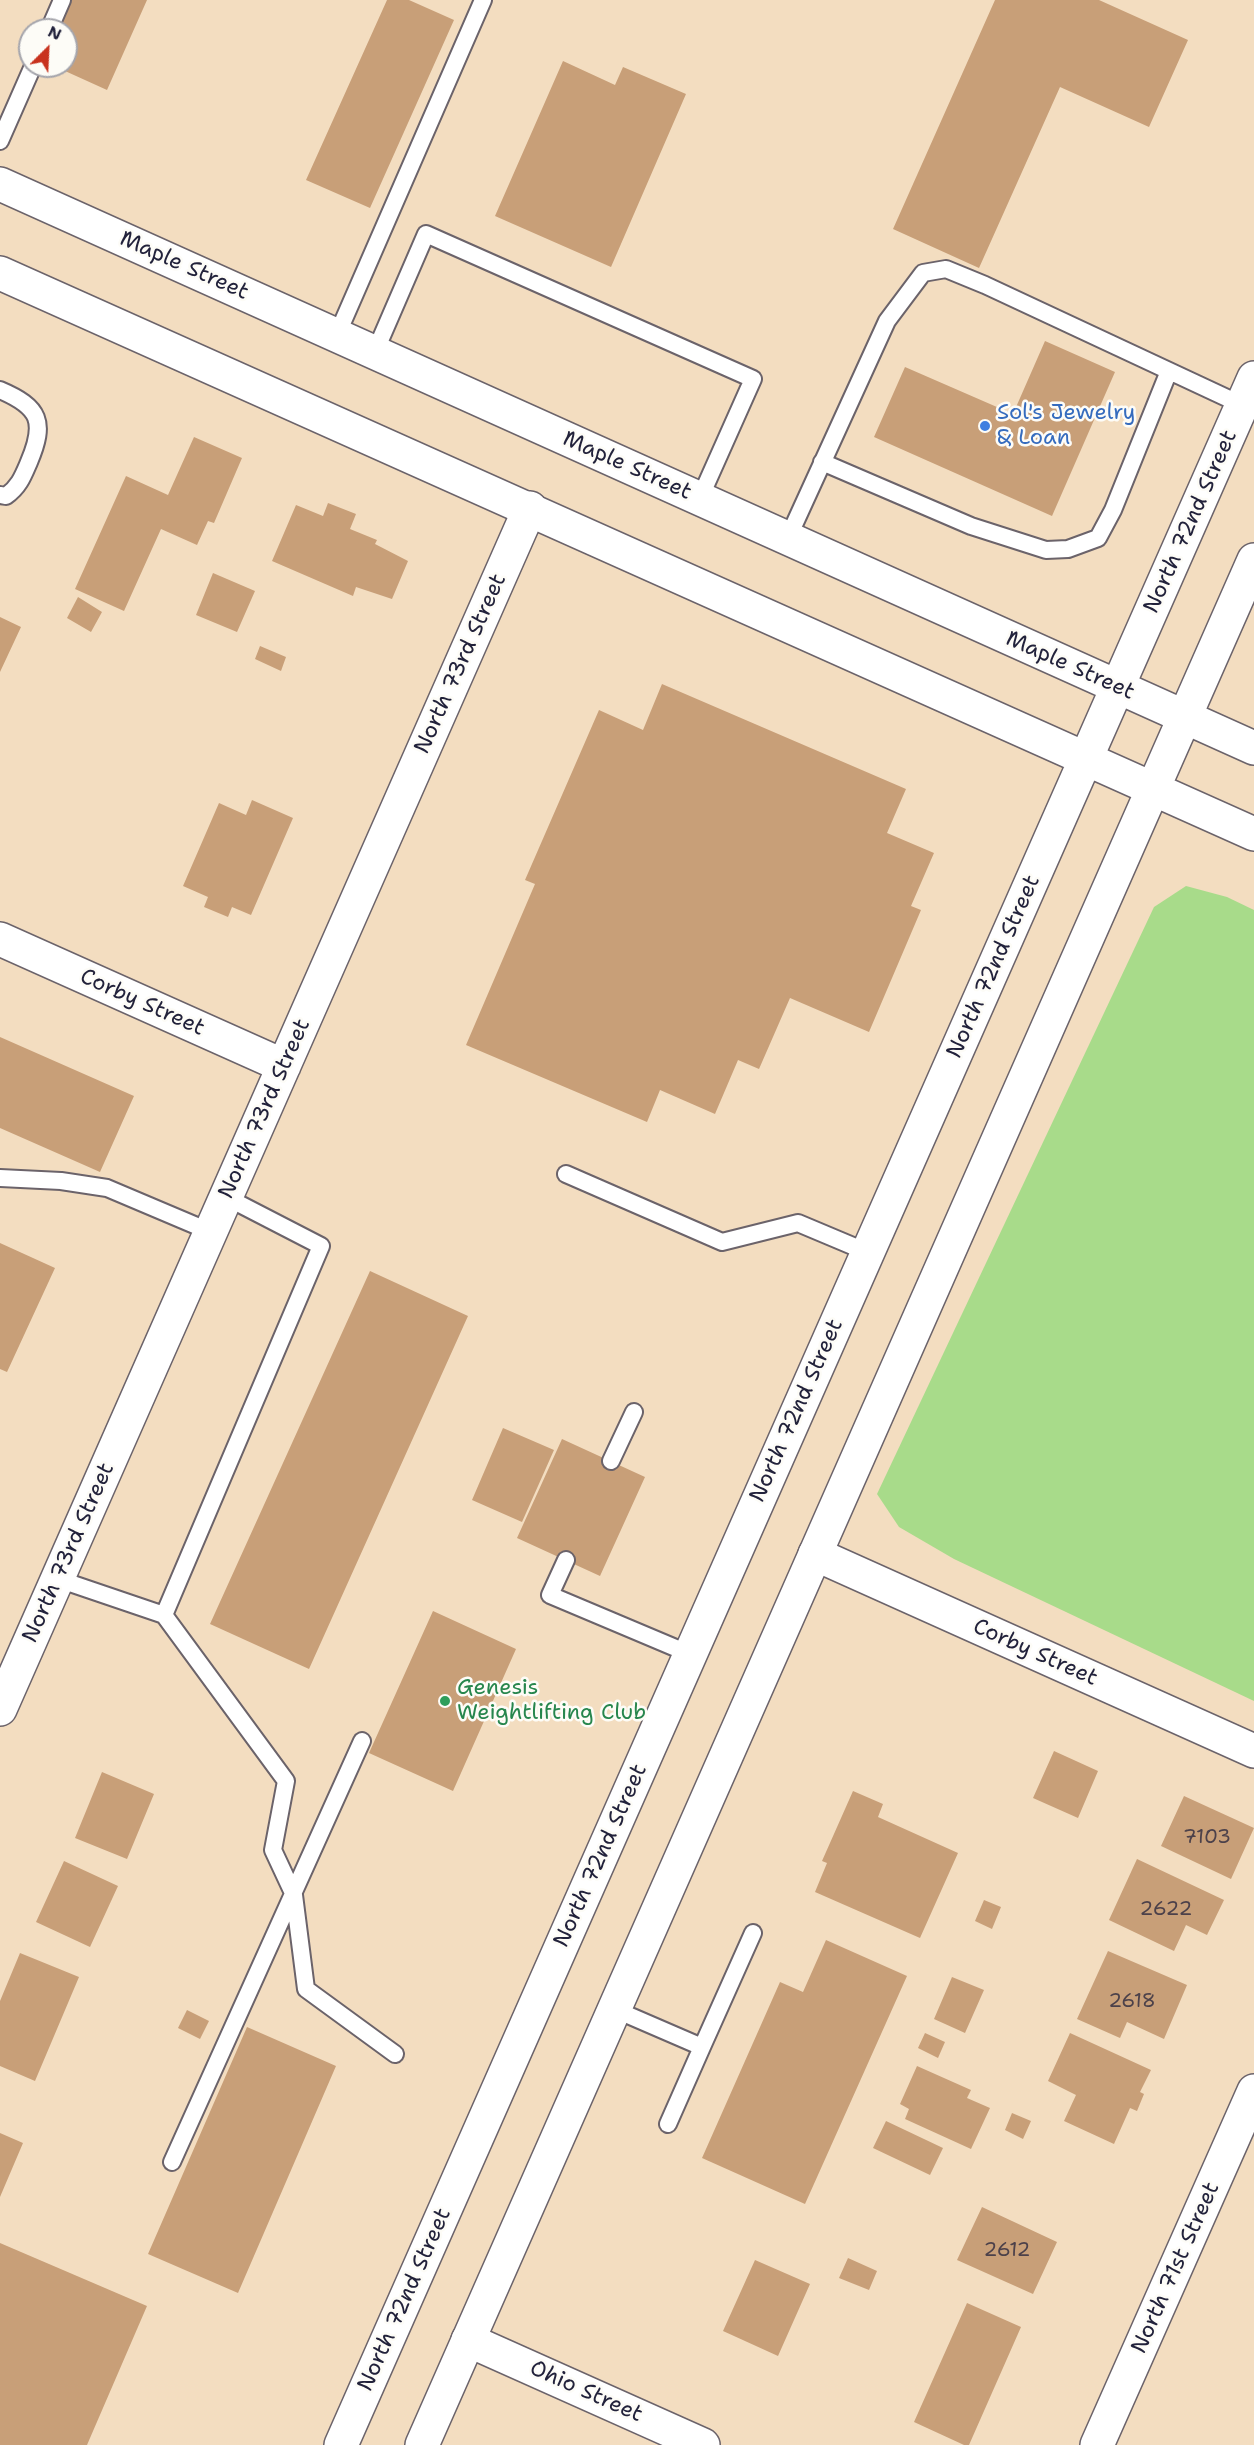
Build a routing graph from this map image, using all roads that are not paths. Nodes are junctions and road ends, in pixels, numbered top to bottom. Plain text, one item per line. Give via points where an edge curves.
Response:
1 (62, 0) edge
2 (483, 0) edge
3 (54, 18) edge
4 (28, 78) edge
5 (0, 141) edge
6 (0, 184) edge
7 (0, 273) edge
8 (338, 335) junction
9 (375, 352) junction
10 (1169, 371) junction
11 (0, 390) edge
12 (1248, 392) edge
13 (822, 462) junction
14 (0, 495) edge
15 (700, 498) junction
16 (530, 508) junction
17 (788, 538) junction
18 (1254, 560) edge
19 (1118, 688) junction
20 (1185, 717) junction
21 (1254, 748) edge
22 (1087, 758) junction
23 (1154, 789) junction
24 (1254, 834) edge
25 (0, 939) edge
26 (284, 1066) junction
27 (566, 1174) dead end
28 (0, 1178) edge
29 (226, 1197) junction
30 (211, 1232) junction
31 (867, 1252) junction
32 (634, 1412) dead end
33 (610, 1461) dead end
34 (815, 1554) junction
35 (566, 1560) dead end
36 (58, 1579) junction
37 (164, 1615) junction
38 (11, 1653) edge
39 (690, 1654) junction
40 (0, 1709) edge
41 (362, 1742) dead end
42 (1254, 1751) edge
43 (294, 1895) junction
44 (753, 1933) dead end
45 (614, 2009) junction
46 (702, 2047) junction
47 (395, 2054) dead end
48 (1254, 2091) edge
49 (668, 2124) dead end
50 (172, 2162) dead end
51 (468, 2340) junction
52 (341, 2445) edge
53 (422, 2445) edge
54 (703, 2445) edge
55 (1097, 2445) edge

1 - 3 lane
2 - 8 lane
4 - 5 lane
6 - 8 main road, Maple Street
7 - 16 main road
8 - 9 main road, Maple Street
9 - 15 main road, Maple Street
9 - 15 lane via 426,234 753,379
10 - 12 lane
10 - 13 lane via 1098,538 1068,549 1046,550 971,526
10 - 13 lane via 946,269 923,273 887,321
11 - 14 lane via 21,399 32,410 39,438 21,482 6,496
12 - 19 main road, North 72nd Street
13 - 17 lane
15 - 17 main road, Maple Street
16 - 22 main road
16 - 26 main road, North 73rd Street
17 - 19 main road, Maple Street
18 - 20 main road
19 - 20 main road, Maple Street
19 - 22 main road, North 72nd Street
20 - 21 main road, Maple Street
20 - 23 main road
22 - 23 main road
22 - 31 main road, North 72nd Street
23 - 24 main road
23 - 34 main road
25 - 26 main road, Corby Street
26 - 29 main road, North 73rd Street
27 - 31 lane via 722,1242 798,1223
28 - 30 lane via 107,1188
29 - 30 main road, North 73rd Street
29 - 37 lane via 321,1246
30 - 36 main road, North 73rd Street
31 - 39 main road, North 72nd Street
32 - 33 lane
34 - 42 main road, Corby Street
34 - 45 main road
35 - 39 lane via 550,1595
36 - 37 lane
36 - 38 main road, North 73rd Street
37 - 43 lane via 286,1781 273,1850
38 - 40 main road, North 73rd Street
39 - 52 main road, North 72nd Street
41 - 43 lane
43 - 47 lane via 306,1989
43 - 50 lane
44 - 46 lane
45 - 46 lane
45 - 51 main road
46 - 49 lane
48 - 55 main road, North 71st Street
51 - 53 main road
51 - 54 main road, Ohio Street

